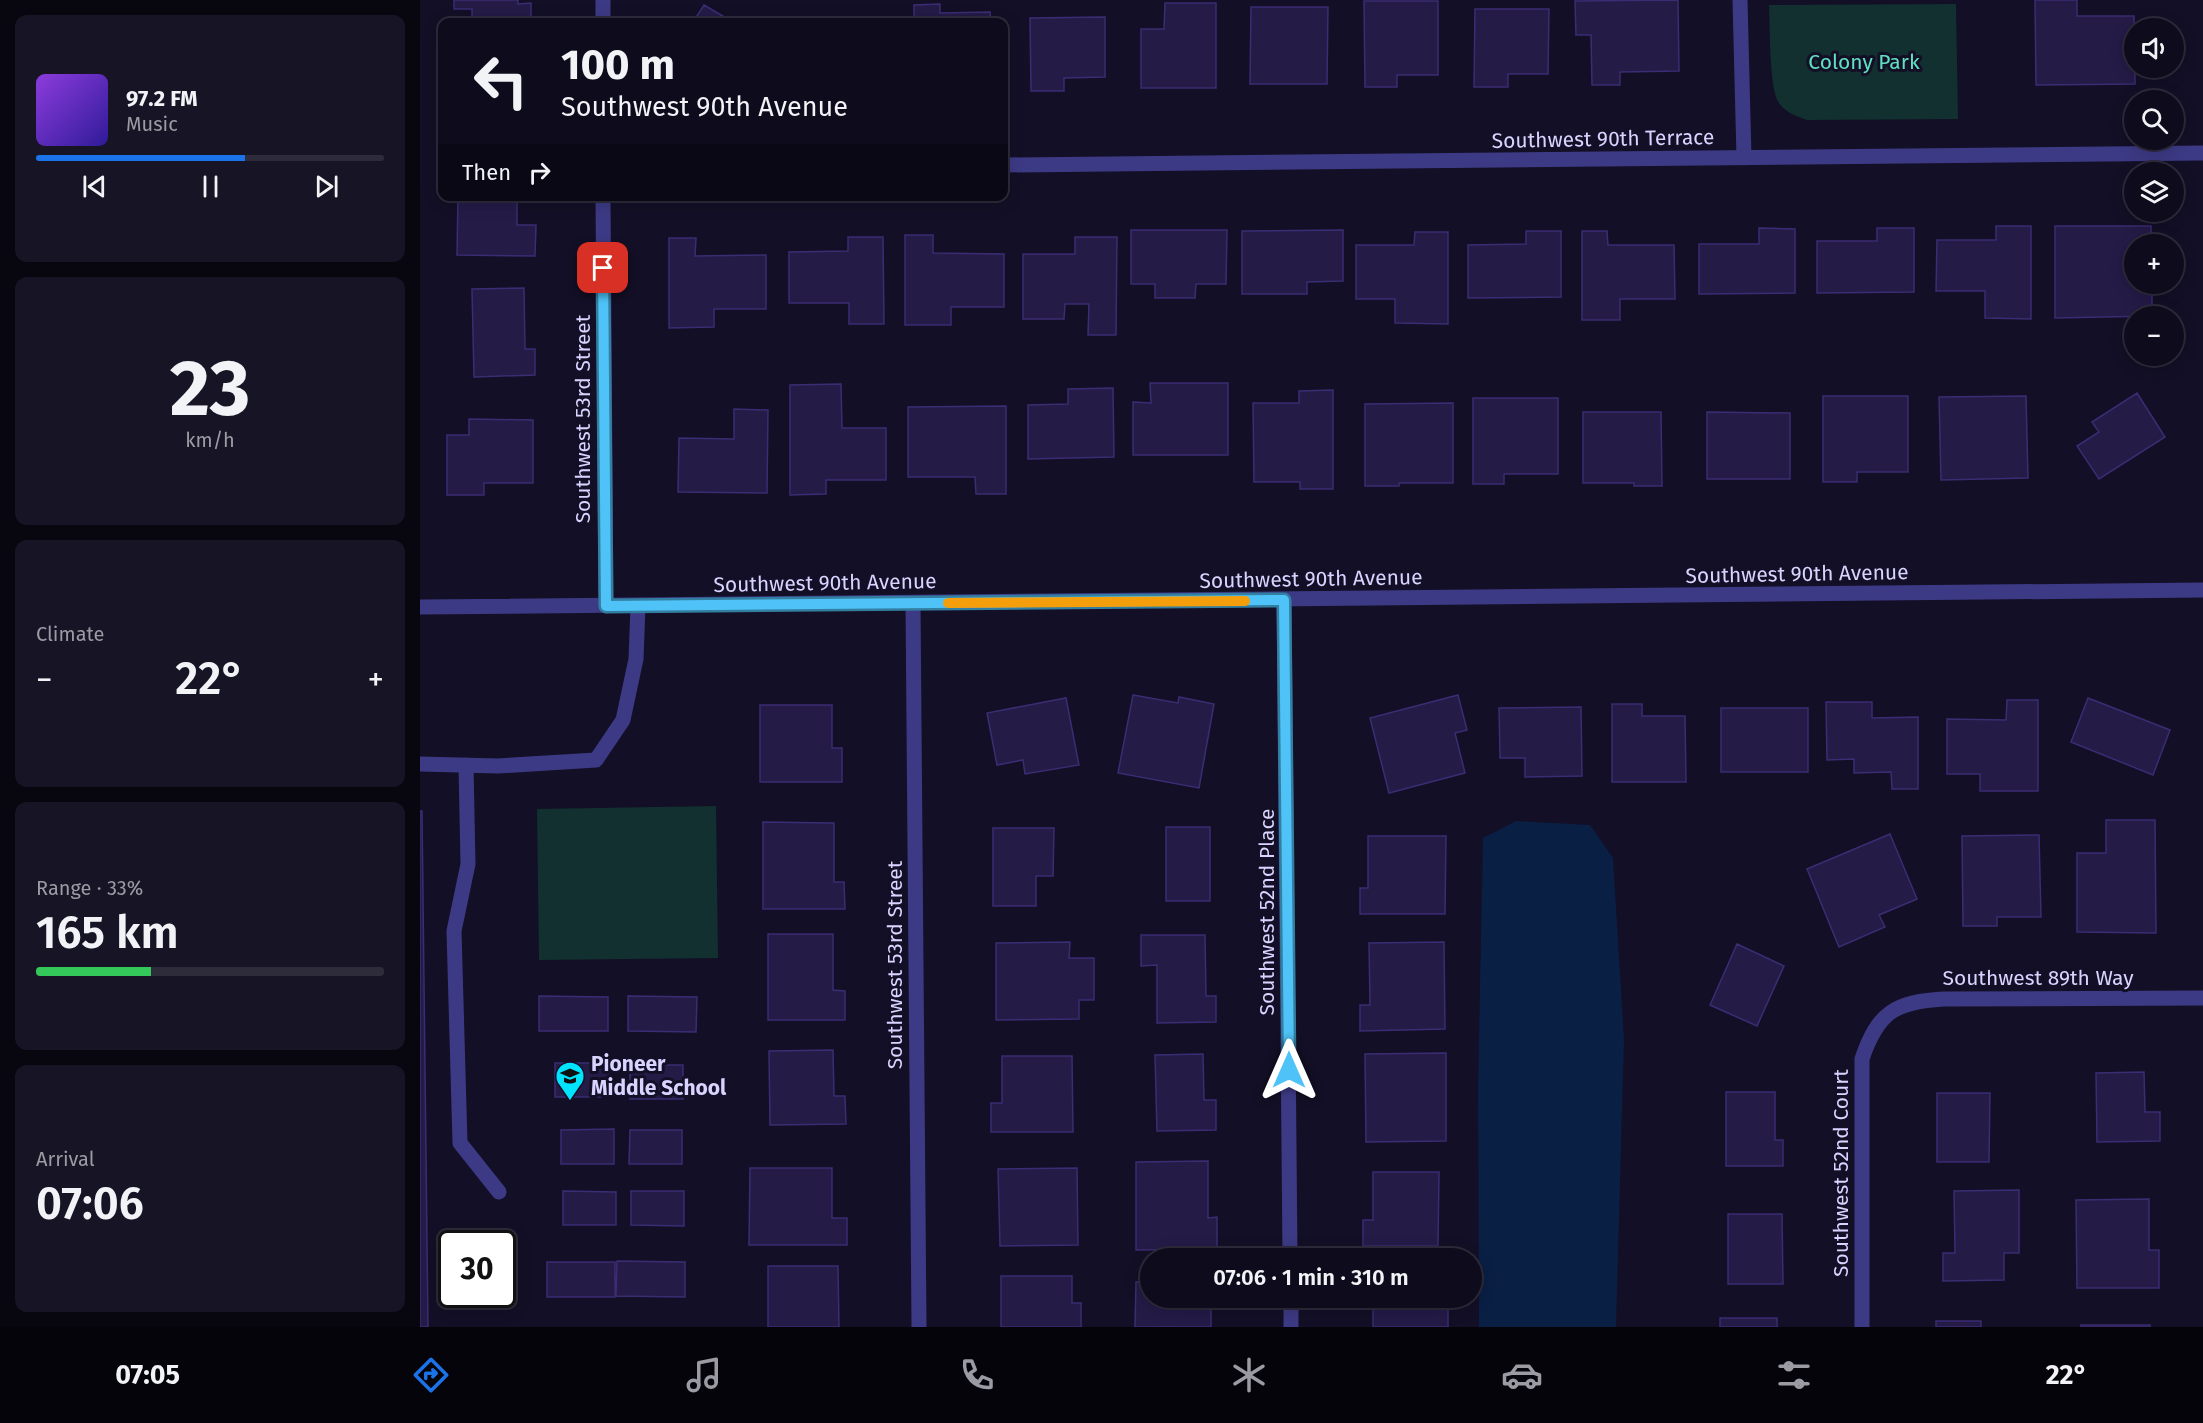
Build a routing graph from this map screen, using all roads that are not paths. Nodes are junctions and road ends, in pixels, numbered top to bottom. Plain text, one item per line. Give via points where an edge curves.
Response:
1 (603, 0) edge
2 (1740, 0) edge
3 (603, 18) edge
4 (2203, 153) edge
5 (1744, 158) junction
6 (1008, 165) edge
7 (603, 201) edge
8 (2203, 590) edge
9 (1284, 600) junction
10 (913, 603) junction
11 (606, 606) junction
12 (638, 606) junction
13 (420, 608) edge
14 (420, 764) edge
15 (466, 765) junction
16 (2203, 999) edge
17 (1879, 1023) joint
18 (499, 1192) dead end
19 (1290, 1248) edge
20 (1291, 1308) edge
21 (919, 1327) edge
22 (1291, 1327) edge
23 (1862, 1327) edge

1 - 3 street
2 - 5 street
4 - 5 street, Southwest 90th Terrace
5 - 6 street, Southwest 90th Terrace
7 - 11 street, Southwest 53rd Street
8 - 9 street, Southwest 90th Avenue
9 - 10 street, Southwest 90th Avenue
9 - 19 street, Southwest 52nd Place
10 - 12 street, Southwest 90th Avenue
10 - 21 street, Southwest 53rd Street
11 - 12 street, Southwest 90th Avenue
11 - 13 street, Southwest 90th Avenue
12 - 15 street via 636,659 623,720 596,760
14 - 15 street
15 - 18 street via 468,864 454,931 460,1143
16 - 17 street, Southwest 89th Way via 1922,1001 1897,1007
17 - 23 street, Southwest 52nd Court via 1862,1059 1860,1076
20 - 22 street

